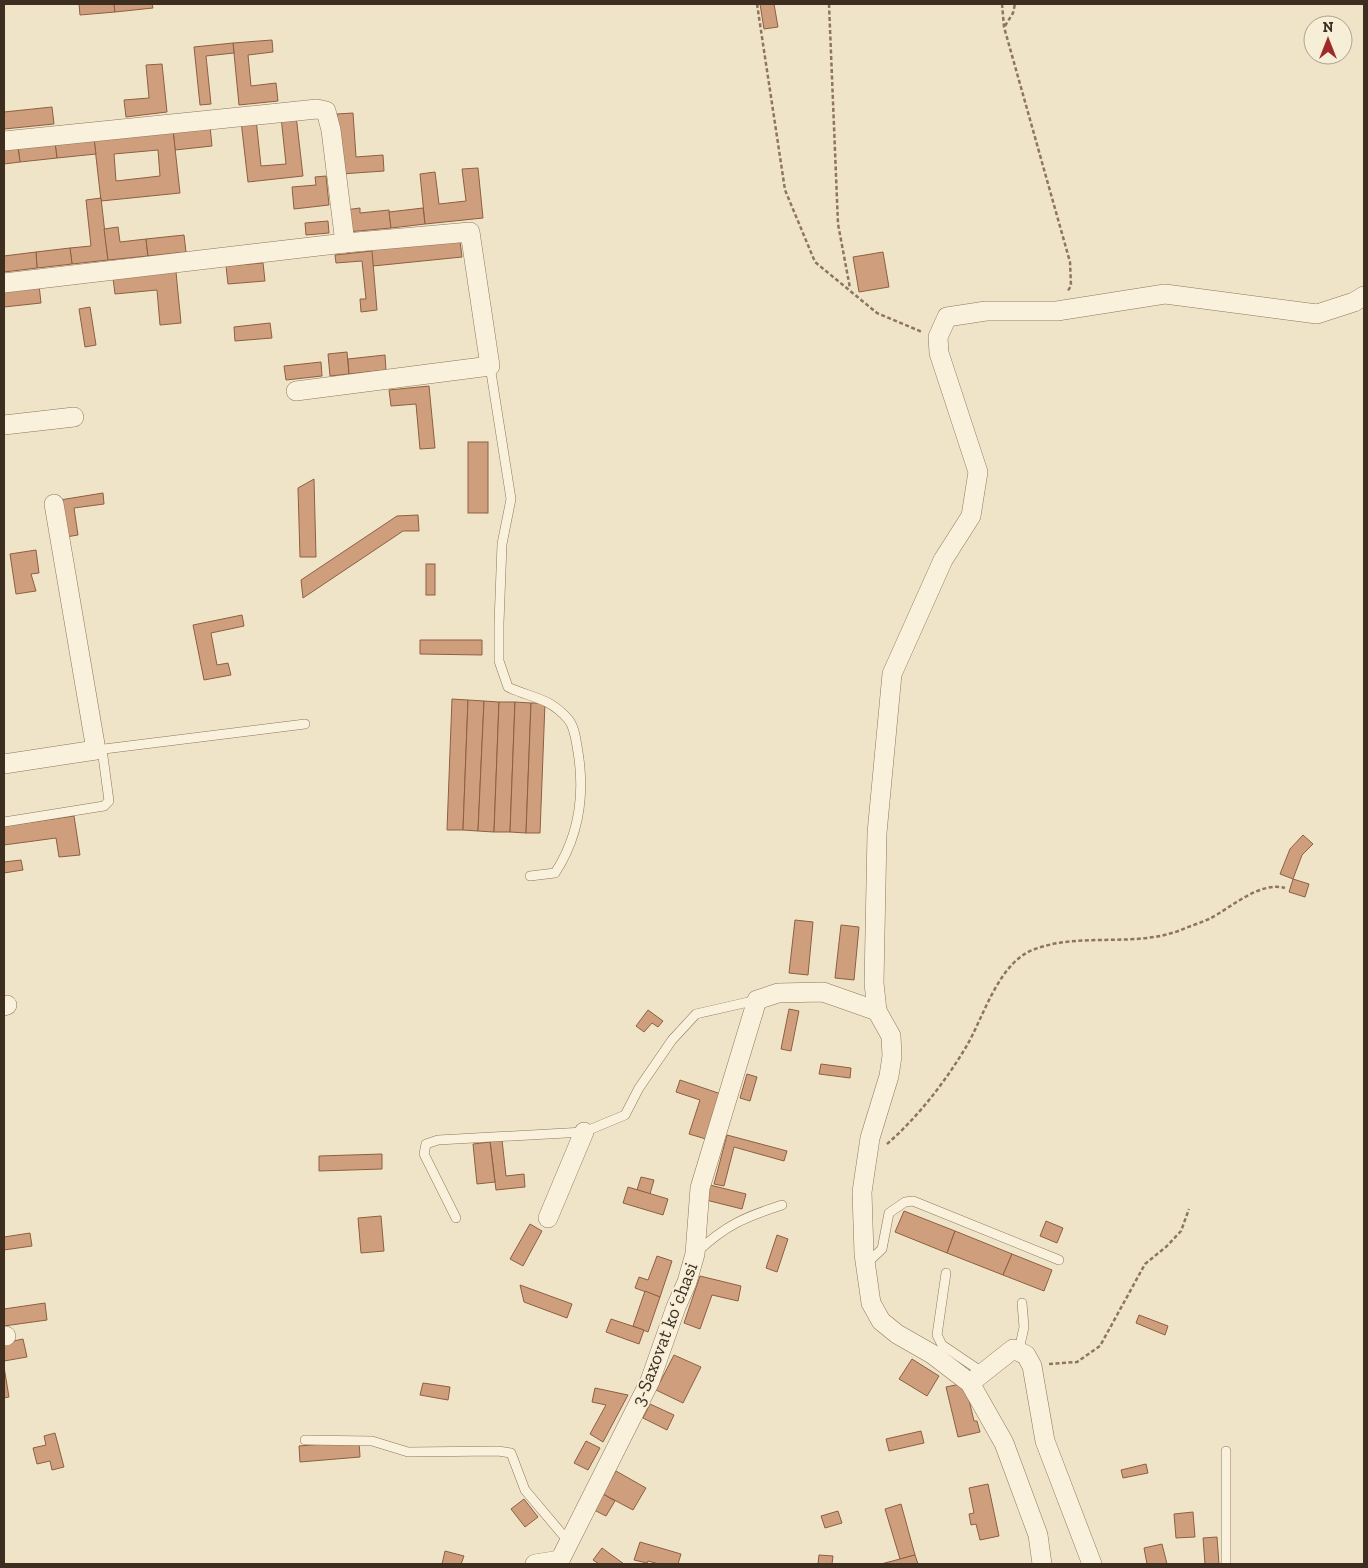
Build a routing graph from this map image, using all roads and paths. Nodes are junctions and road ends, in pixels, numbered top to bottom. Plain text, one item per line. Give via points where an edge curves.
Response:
1 (757, 4) edge
2 (830, 4) edge
3 (1002, 4) edge
4 (1015, 4) edge
5 (1004, 27) junction
6 (4, 141) edge
7 (345, 243) junction
8 (4, 283) edge
9 (850, 289) junction
10 (1364, 296) edge
11 (1056, 311) junction
12 (938, 337) junction
13 (490, 366) junction
14 (296, 391) dead end
15 (74, 417) dead end
16 (4, 425) edge
17 (54, 504) dead end
18 (305, 724) dead end
19 (99, 749) junction
20 (4, 764) edge
21 (4, 822) edge
22 (530, 876) dead end
23 (1285, 888) dead end
24 (757, 1000) junction
25 (877, 1011) junction
26 (584, 1132) junction
27 (868, 1153) junction
28 (782, 1205) dead end
29 (1190, 1209) dead end
30 (456, 1218) dead end
31 (548, 1218) dead end
32 (695, 1254) junction
33 (1059, 1260) dead end
34 (866, 1264) junction
35 (946, 1273) dead end
36 (1022, 1303) dead end
37 (1019, 1350) junction
38 (1032, 1366) junction
39 (976, 1378) junction
40 (305, 1440) dead end
41 (1226, 1451) dead end
42 (568, 1541) junction
43 (560, 1562) edge
44 (535, 1564) edge
45 (1042, 1564) edge
46 (1092, 1564) edge
47 (1226, 1564) edge

1 - 9 path via 785,190 815,262
2 - 9 path via 838,224
3 - 5 path
4 - 5 path
5 - 11 path via 1070,262 1071,286
6 - 7 street via 317,108 326,111 331,130
7 - 8 street
7 - 13 street via 470,232
9 - 12 path via 877,313
10 - 11 street via 1317,314 1164,294
11 - 12 street via 986,311 946,317
12 - 25 street via 939,353 978,472 971,516 943,560 892,674 877,833 874,983
13 - 14 street
13 - 22 lane via 511,499 502,544 499,661 508,687 544,698 569,720 576,736 580,765 582,795 568,852 555,873
15 - 16 street
17 - 19 street
18 - 19 lane
19 - 20 street
19 - 21 lane via 109,801 104,806
23 - 27 path via 1269,887 1208,919 1166,936 1130,941 1062,943 1034,949 1016,962 1001,980 986,1003 966,1047 922,1109 888,1143
24 - 25 street via 778,993 823,992
24 - 26 lane via 696,1014 672,1040 625,1115
24 - 32 street, 3-Saxovat koʻchasi via 700,1188
25 - 27 street via 891,1036 892,1056
26 - 30 lane via 438,1140 426,1144 424,1154
26 - 31 street
27 - 34 street via 862,1192
28 - 32 lane via 744,1218 711,1238
29 - 38 path via 1181,1231 1145,1264 1100,1346 1077,1362
32 - 42 street, 3-Saxovat koʻchasi via 688,1282 650,1381
33 - 34 lane via 912,1201 889,1213 882,1249
34 - 39 street via 871,1303 880,1320 897,1334
35 - 39 lane via 936,1335
36 - 37 lane via 1024,1327
37 - 38 street
37 - 39 street via 1013,1349 1005,1354
38 - 46 street via 1045,1441
39 - 45 street via 1038,1534
40 - 42 lane via 372,1441 408,1452 511,1453 525,1490
41 - 47 lane
42 - 43 street, 3-Saxovat koʻchasi
43 - 44 street

